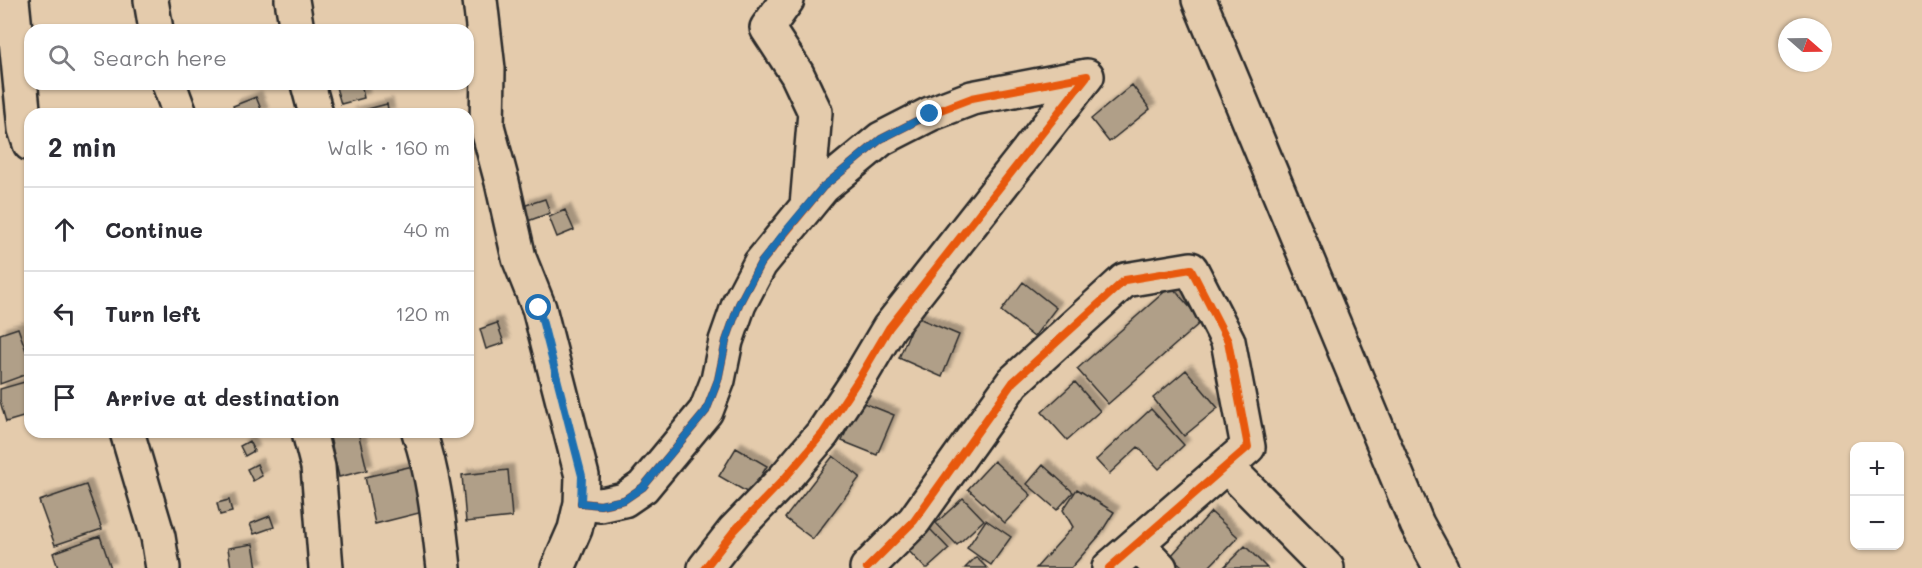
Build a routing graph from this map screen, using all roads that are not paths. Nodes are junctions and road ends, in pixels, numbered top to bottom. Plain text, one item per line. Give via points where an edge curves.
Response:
1 (151, 0) edge
2 (292, 0) edge
3 (480, 0) edge
4 (787, 0) edge
5 (1199, 0) edge
6 (9, 16) edge
7 (155, 24) edge
8 (296, 24) edge
9 (171, 90) edge
10 (310, 90) edge
11 (178, 108) edge
12 (314, 108) edge
13 (24, 122) edge
14 (807, 206) junction
15 (129, 438) edge
16 (311, 438) edge
17 (420, 438) edge
18 (1226, 466) junction
19 (581, 503) junction
20 (1137, 544) junction
21 (163, 568) edge
22 (326, 568) edge
23 (444, 568) edge
24 (558, 568) edge
25 (705, 568) edge
26 (867, 568) edge
27 (1109, 568) edge
28 (1160, 568) edge
29 (1327, 568) edge
30 (1441, 568) edge

1 - 7 street
2 - 8 street
3 - 19 street via 488,69 487,126 519,258 539,308 564,402 582,476
4 - 14 street via 767,28 797,74 815,112
5 - 30 street via 1417,524
6 - 13 street
9 - 11 street
10 - 12 street
14 - 19 street via 760,264 739,304 706,411 643,487 624,500 600,505
14 - 25 street via 823,187 881,139 930,114 972,98 1087,76 889,328 823,433
15 - 21 street via 158,537
16 - 22 street via 318,466
17 - 23 street via 439,520
18 - 20 street
18 - 26 street via 1248,447 1228,341 1191,268 1125,280 1013,382 914,521
18 - 29 street
19 - 24 street
20 - 27 street
20 - 28 street

